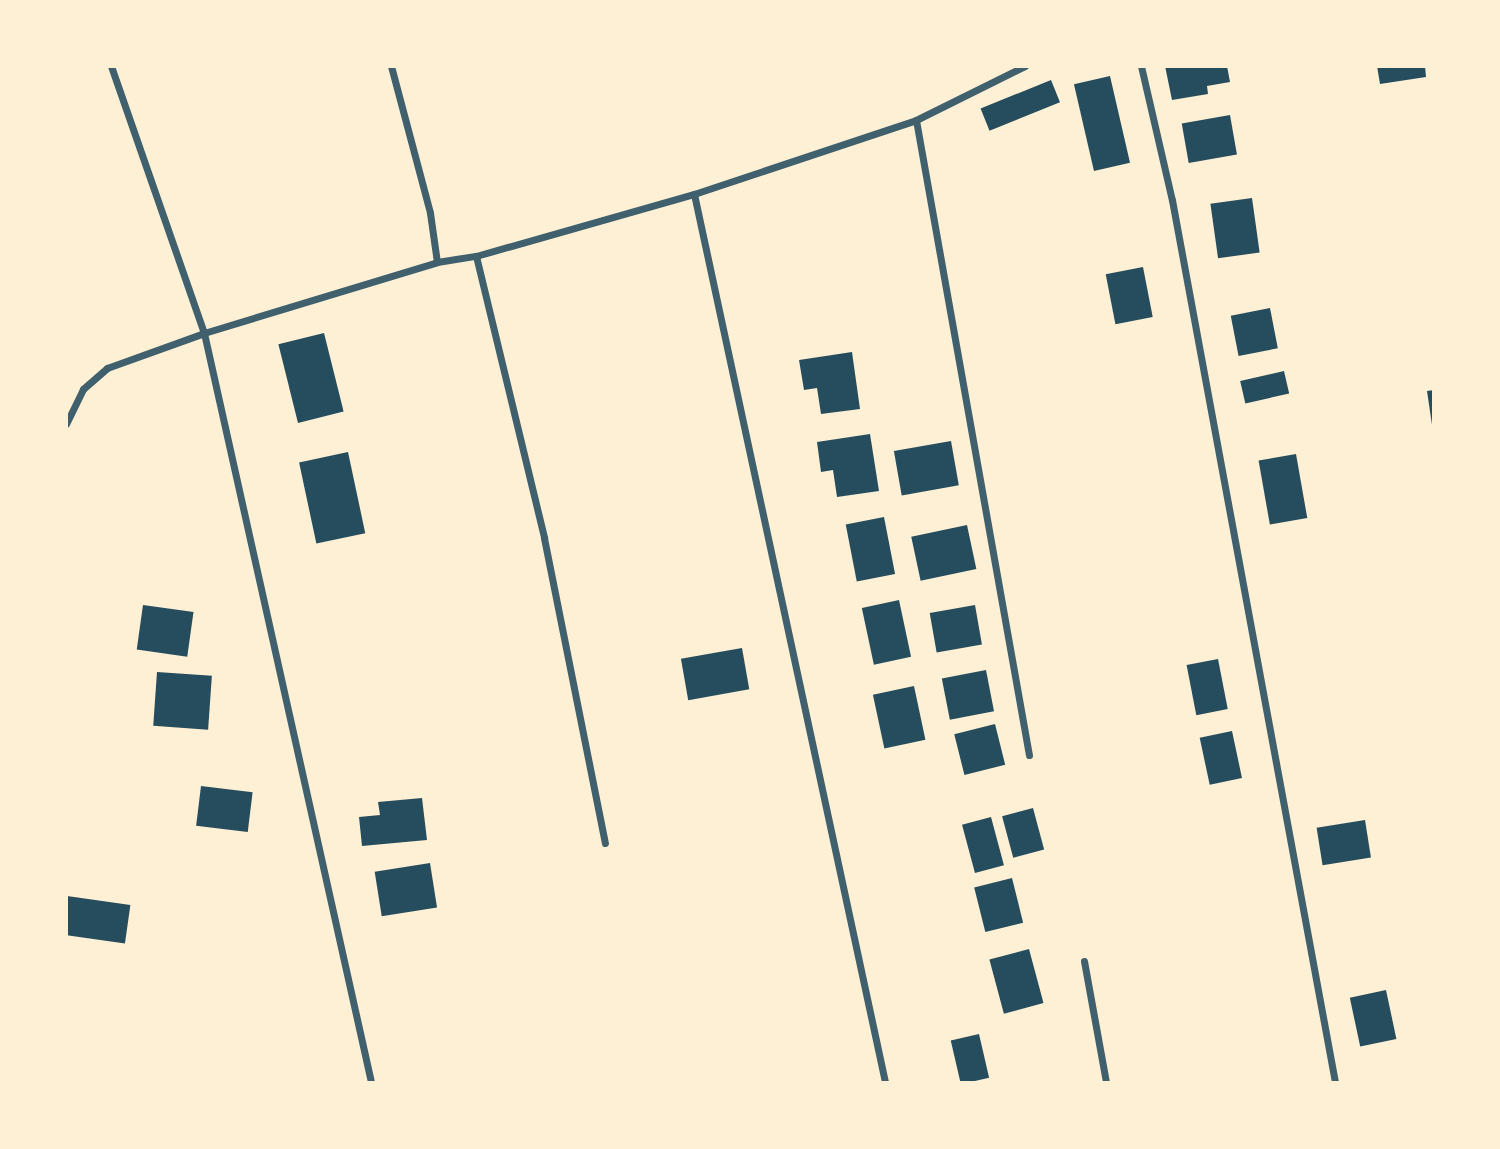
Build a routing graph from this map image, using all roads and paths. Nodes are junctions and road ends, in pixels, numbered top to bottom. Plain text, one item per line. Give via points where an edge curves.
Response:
1 (111, 66) edge
2 (391, 66) edge
3 (1025, 66) edge
4 (1141, 66) edge
5 (916, 120) junction
6 (694, 194) junction
7 (476, 256) junction
8 (437, 262) junction
9 (204, 333) junction
10 (66, 424) edge
11 (1029, 755) dead end
12 (606, 843) dead end
13 (1084, 961) dead end
14 (371, 1083) edge
15 (885, 1083) edge
16 (1106, 1083) edge
17 (1335, 1083) edge

1 - 9 street
2 - 8 street via 430,213
3 - 5 street
4 - 17 street via 1172,200
5 - 6 street
5 - 11 street
6 - 7 street
6 - 15 street
7 - 8 street
7 - 12 street via 544,538
8 - 9 street
9 - 10 street via 92,377
9 - 14 street
13 - 16 street

